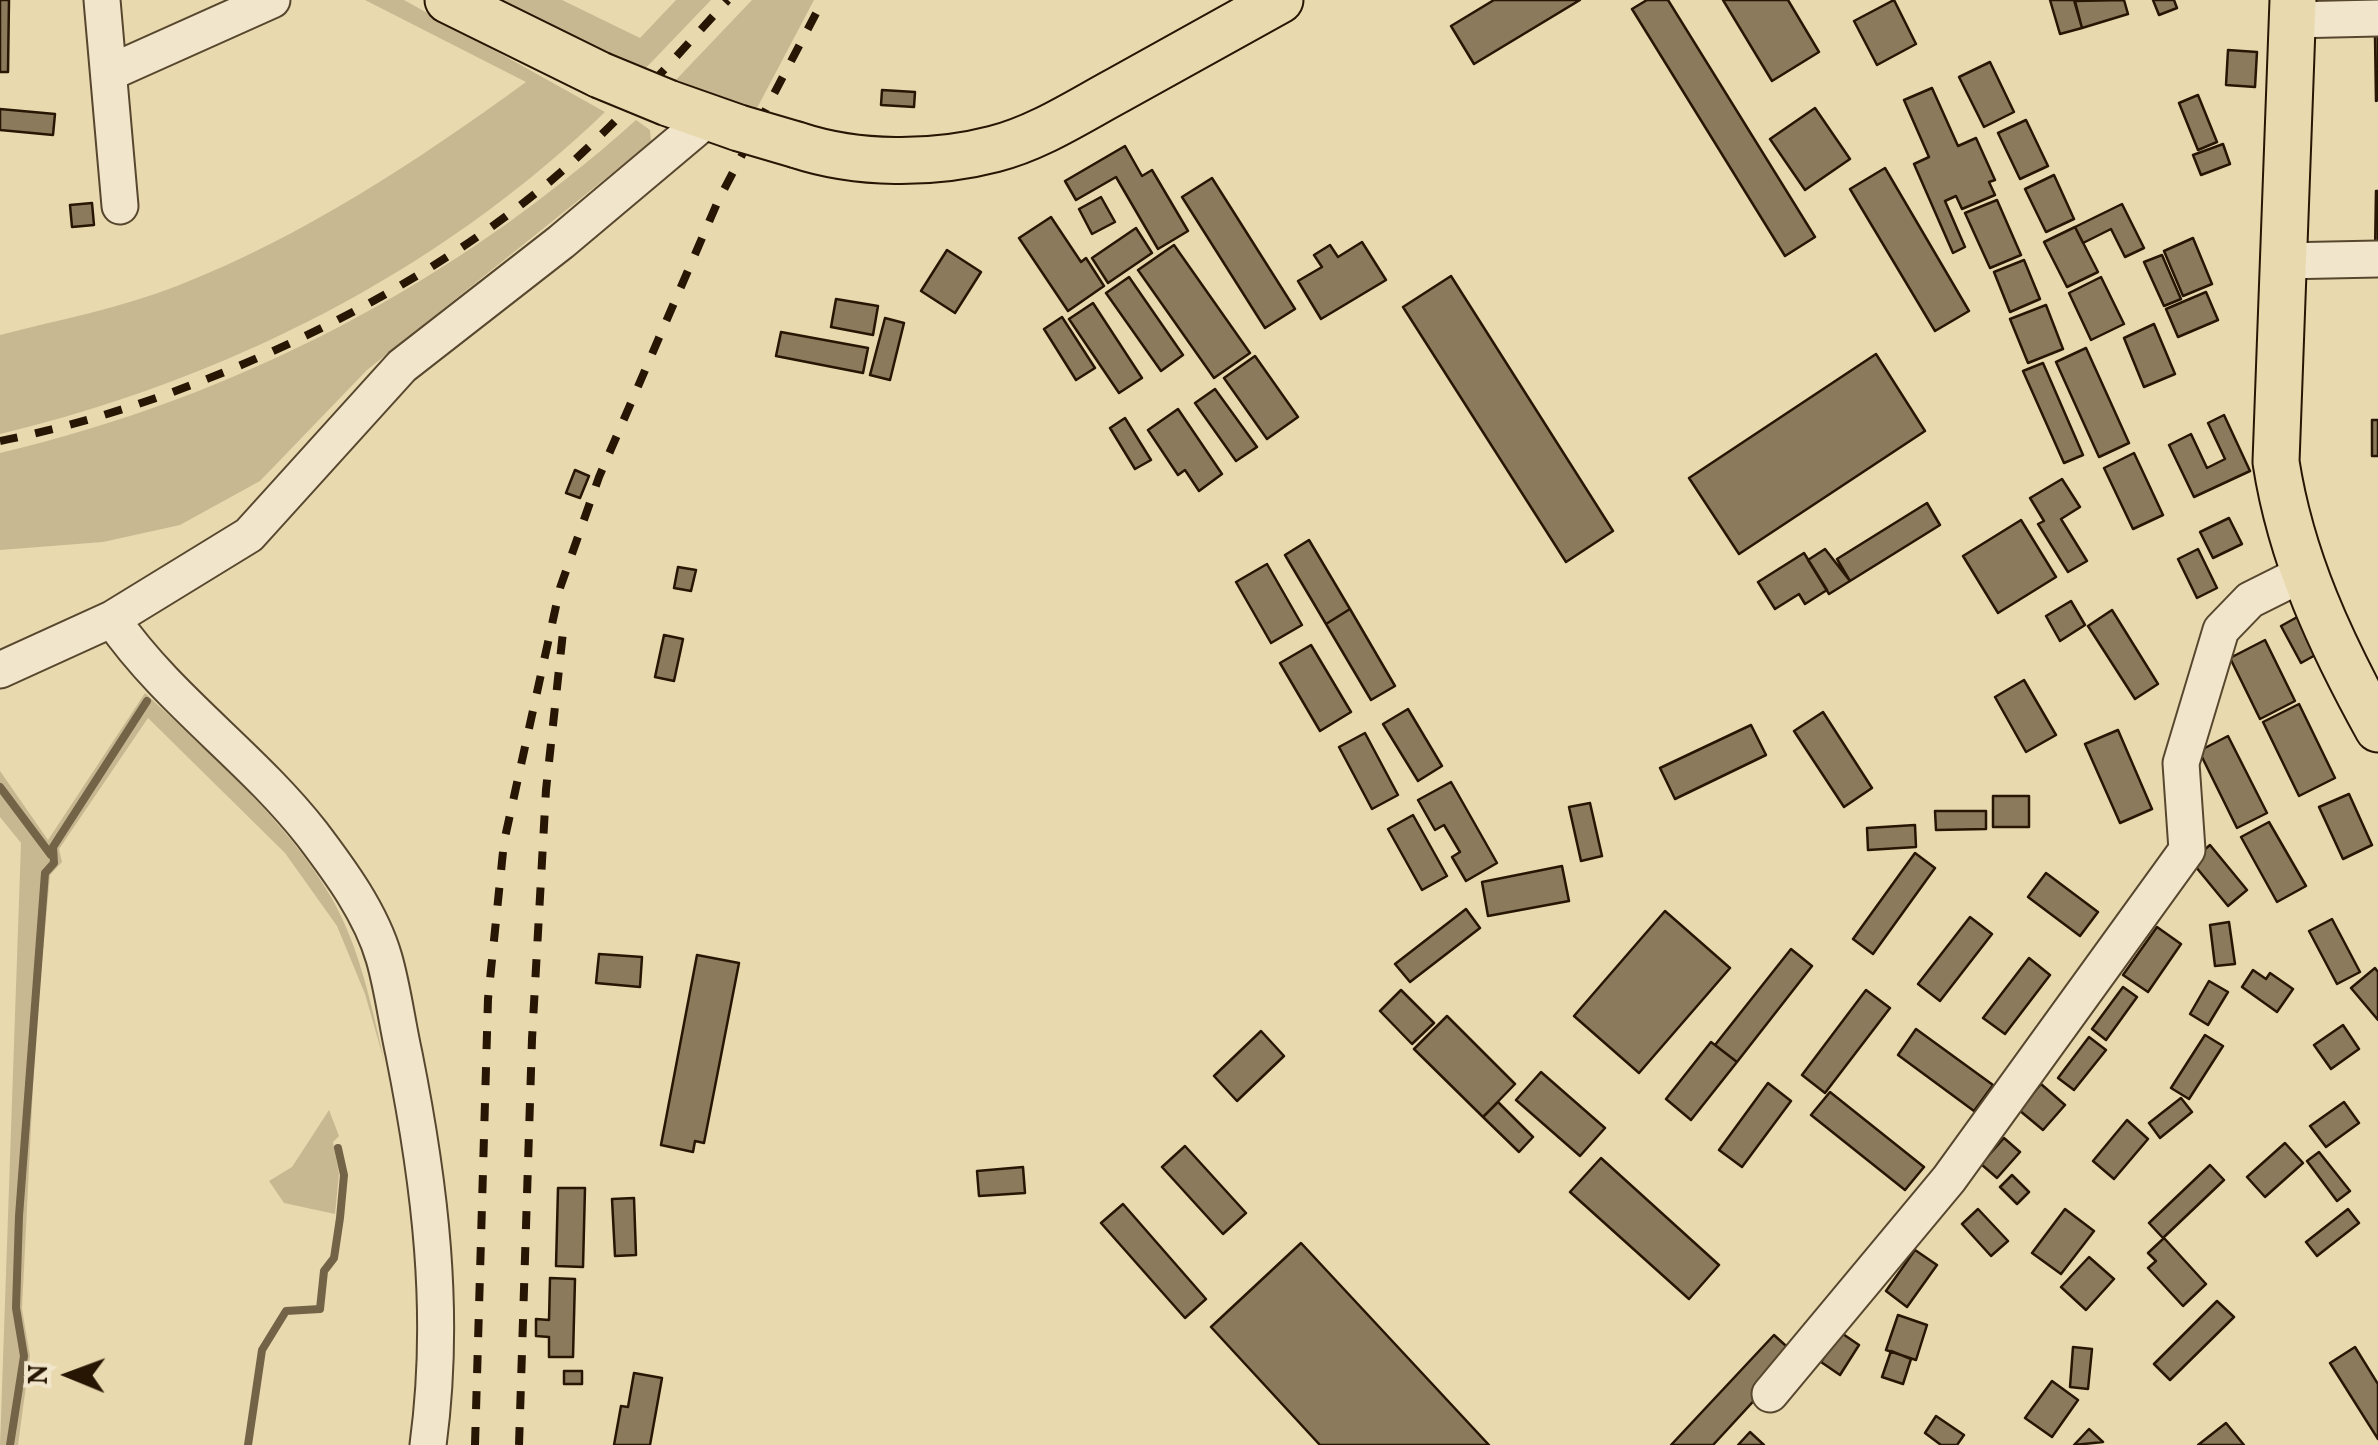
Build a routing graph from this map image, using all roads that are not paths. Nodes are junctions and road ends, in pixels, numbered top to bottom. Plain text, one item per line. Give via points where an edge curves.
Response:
1 (102, 0) edge
2 (272, 0) edge
3 (448, 0) edge
4 (1280, 0) edge
5 (2292, 10) edge
6 (2378, 18) edge
7 (109, 73) junction
8 (704, 117) junction
9 (120, 206) dead end
10 (2378, 259) edge
11 (2281, 261) junction
12 (2302, 574) junction
13 (112, 619) junction
14 (0, 670) edge
15 (2378, 729) edge
16 (1770, 1394) dead end
17 (428, 1445) edge

1 - 7 street
2 - 7 street
3 - 8 main road, bridge
4 - 8 main road, bridge via 1053,126 995,149 897,159 828,156
5 - 6 street
5 - 11 main road
7 - 9 street
8 - 13 street via 561,242 402,366 250,534
10 - 11 street
11 - 12 main road via 2276,462
12 - 15 main road
12 - 16 street via 2250,600 2221,630 2181,763 2187,850 1950,1180
13 - 14 street
13 - 17 street via 162,684 219,732 310,832 343,876 383,956 434,1241 437,1329

